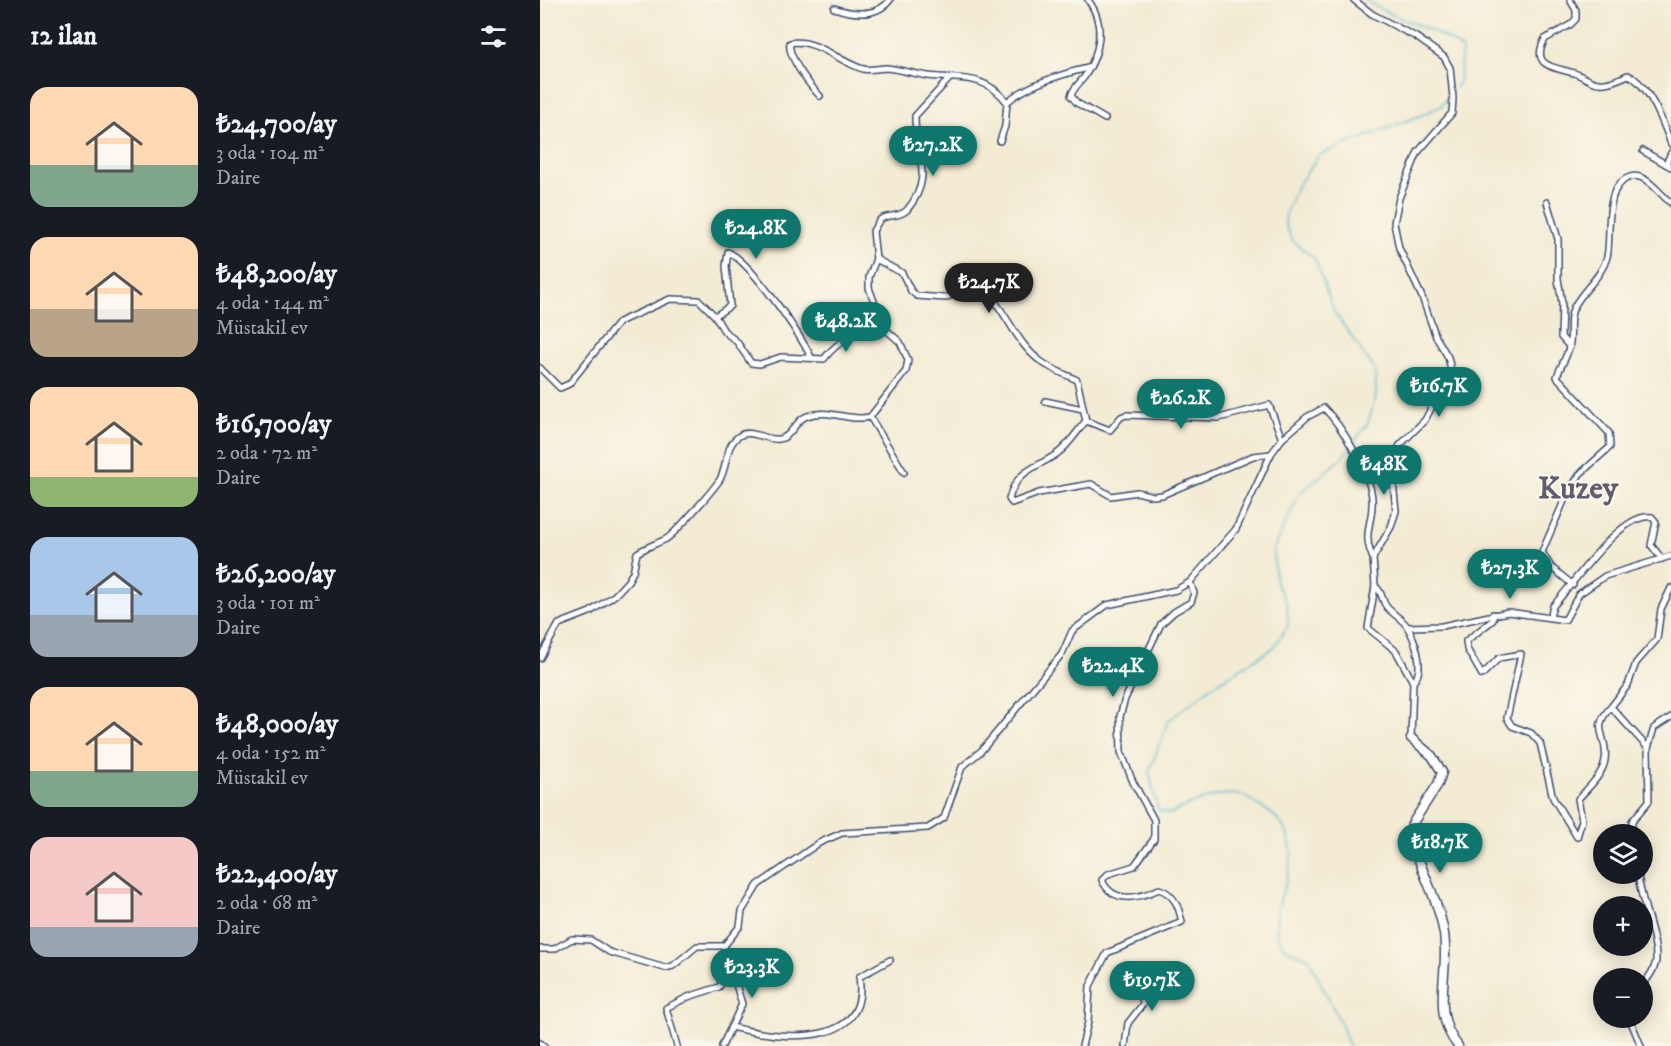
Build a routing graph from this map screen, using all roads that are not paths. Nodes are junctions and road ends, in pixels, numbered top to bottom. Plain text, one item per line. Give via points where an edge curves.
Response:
1 (890, 0) edge
2 (1088, 0) edge
3 (1354, 0) edge
4 (1570, 0) edge
5 (834, 8) dead end
6 (1088, 68) junction
7 (950, 78) junction
8 (820, 96) dead end
9 (1008, 102) junction
10 (1105, 118) dead end
11 (1000, 141) dead end
12 (1671, 144) edge
13 (1643, 151) dead end
14 (1671, 153) edge
15 (1669, 166) edge
16 (1547, 202) dead end
17 (1671, 203) edge
18 (876, 259) junction
19 (715, 316) junction
20 (884, 328) junction
21 (1570, 347) junction
22 (811, 357) junction
23 (540, 368) edge
24 (1045, 401) dead end
25 (1083, 409) junction
26 (870, 417) junction
27 (1086, 421) junction
28 (1282, 439) junction
29 (1271, 454) junction
30 (904, 472) dead end
31 (1671, 556) edge
32 (1373, 558) junction
33 (1662, 560) junction
34 (1191, 582) junction
35 (1573, 585) junction
36 (1375, 586) junction
37 (1671, 588) edge
38 (1494, 614) junction
39 (1550, 617) junction
40 (1408, 627) junction
41 (540, 658) edge
42 (1413, 682) junction
43 (1611, 707) junction
44 (1671, 717) edge
45 (1411, 738) joint
46 (1648, 748) junction
47 (1632, 824) edge
48 (1639, 884) edge
49 (724, 946) junction
50 (540, 949) edge
51 (890, 960) dead end
52 (730, 968) junction
53 (1653, 970) edge
54 (1132, 991) dead end
55 (731, 1027) junction
56 (854, 1027) dead end
57 (1634, 1028) edge
58 (796, 1042) dead end
59 (540, 1043) edge
60 (544, 1046) edge
61 (677, 1046) edge
62 (722, 1046) edge
63 (1082, 1046) edge
64 (1125, 1046) edge
65 (1458, 1046) edge
66 (1641, 1046) edge

1 - 5 street via 884,7 868,12 852,14
2 - 6 street via 1098,13 1099,47
3 - 32 street via 1444,57 1450,68 1453,96 1452,113 1418,152 1399,198 1394,223 1399,248 1451,370 1425,420 1394,454 1390,470 1396,512
4 - 12 street via 1576,19 1545,39 1540,56 1543,62 1549,68 1596,83 1628,75 1635,78 1651,100
6 - 9 street via 1058,75 1019,92
6 - 10 street via 1071,93 1072,98
7 - 8 street via 886,68 867,70 800,41 790,43 793,60
7 - 9 street via 962,76 988,85
7 - 18 street via 915,116 924,160 920,184 904,212 882,219 873,231
9 - 11 street
13 - 15 street
14 - 15 street
16 - 21 street via 1558,239 1561,337
17 - 21 street via 1637,177 1629,177 1617,188 1609,216 1606,258 1600,274 1574,307 1569,323
18 - 20 street via 869,288
18 - 25 street via 903,273 917,296 945,298 970,286 980,286 1039,361 1077,380
19 - 22 street via 751,363
19 - 22 street via 730,306 728,252 738,256 759,282 801,336
19 - 23 street via 699,300 670,299 619,322 569,384 560,388
20 - 22 street via 862,331 842,341 824,359
20 - 26 street via 900,342 908,360 906,371
21 - 35 street via 1557,377 1609,433 1610,447 1580,474 1567,494 1542,552 1551,567
24 - 25 street
25 - 27 street
26 - 30 street
26 - 41 street via 856,420 816,414 802,419 781,439 746,432 737,436 726,455 718,483 667,538 637,553 633,572 615,595 590,612 559,624
27 - 28 street via 1110,430 1126,415 1219,418 1269,405
27 - 29 street via 1058,453 1027,470 1010,493 1012,503 1039,493 1091,484 1112,496 1137,492 1162,495 1253,456
28 - 29 street
28 - 32 street via 1324,408 1361,461 1372,496 1367,546
29 - 34 street via 1236,529
31 - 33 street
32 - 36 street
33 - 35 street via 1651,545 1656,522 1643,515 1616,531
33 - 39 street via 1605,576 1579,594 1565,620
34 - 49 street via 1176,590 1107,605 1072,631 1062,654 963,767 944,818 928,828 842,833 819,843 758,885 742,911 740,926
34 - 63 street via 1191,603 1161,624 1120,716 1121,752 1154,820 1154,839 1134,866 1108,874 1102,880 1105,887 1125,898 1141,898 1159,889 1167,892 1174,899 1182,922 1107,953 1090,986
35 - 39 street via 1553,606
36 - 40 street via 1385,605
36 - 42 street via 1368,628 1396,651
37 - 43 street via 1661,609 1657,639 1636,663 1628,685
38 - 39 street
38 - 40 street via 1442,626
38 - 43 street via 1493,620 1469,636 1467,649 1482,675 1499,658 1521,654 1507,718 1512,726 1531,733 1540,743 1553,798 1577,837 1582,820 1578,799 1604,766 1605,745 1599,724
40 - 42 street via 1420,662
42 - 45 street
43 - 46 street
44 - 46 street via 1654,728
45 - 65 street via 1432,756 1442,772 1412,824 1418,859 1434,891 1445,936 1441,1006 1450,1037
46 - 47 street via 1649,801
48 - 53 street via 1656,956
49 - 50 street via 697,946 665,968 609,952 591,940 572,939 554,949
49 - 52 street
51 - 56 street via 859,976 861,993
52 - 55 street via 742,1004
52 - 61 street via 719,987 666,1008
54 - 64 street via 1142,997 1143,1004 1128,1023
55 - 58 street
55 - 62 street
57 - 66 street
59 - 60 street

